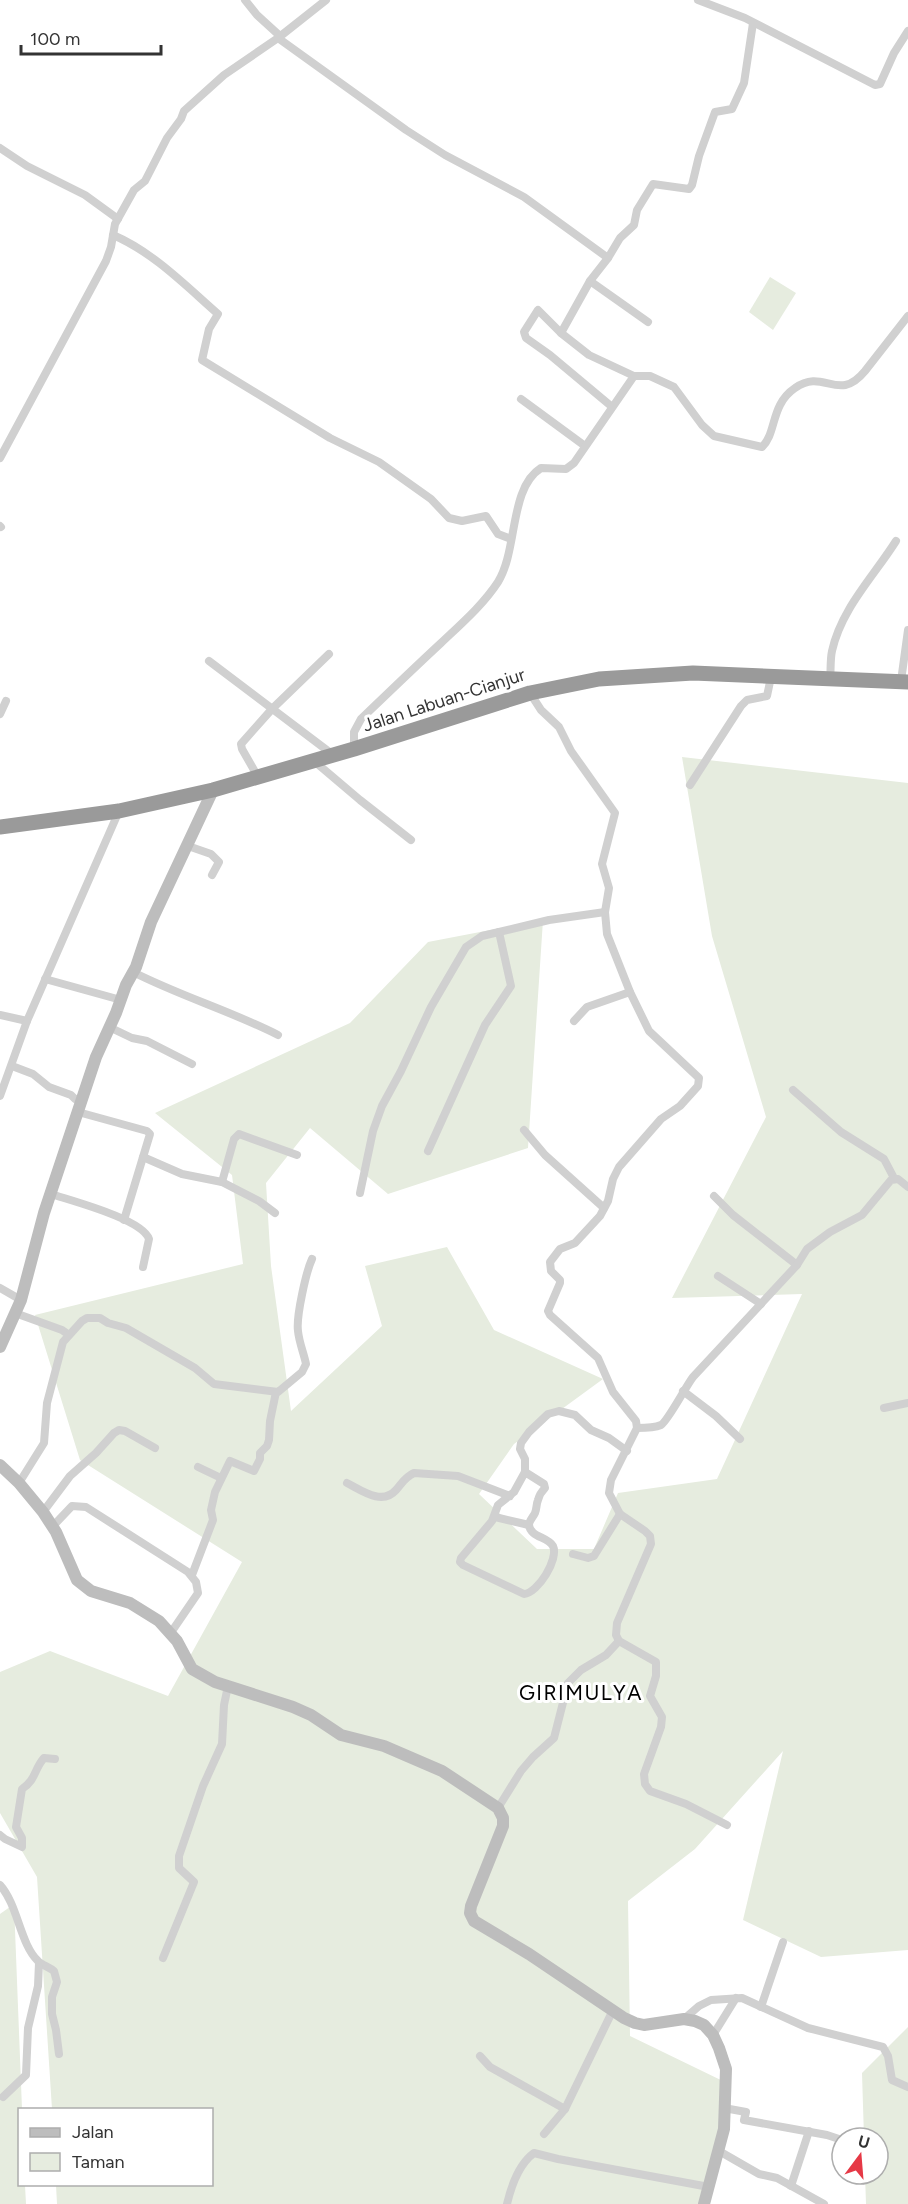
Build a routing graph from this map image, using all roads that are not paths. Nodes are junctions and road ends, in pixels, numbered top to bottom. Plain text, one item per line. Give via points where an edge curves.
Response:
1 (245, 0) edge
2 (326, 0) edge
3 (698, 0) edge
4 (753, 23) junction
5 (908, 31) edge
6 (279, 37) junction
7 (0, 148) edge
8 (118, 219) junction
9 (113, 235) junction
10 (608, 258) junction
11 (590, 281) junction
12 (908, 316) edge
13 (648, 322) dead end
14 (561, 333) junction
15 (633, 376) junction
16 (521, 399) dead end
17 (611, 406) junction
18 (585, 446) junction
19 (0, 458) edge
20 (511, 539) junction
21 (896, 540) dead end
22 (908, 630) edge
23 (329, 654) dead end
24 (209, 661) dead end
25 (771, 677) junction
26 (830, 680) junction
27 (904, 682) edge
28 (530, 693) junction
29 (6, 701) dead end
30 (272, 709) junction
31 (0, 714) edge
32 (354, 749) junction
33 (333, 755) junction
34 (314, 761) junction
35 (258, 777) junction
36 (690, 785) dead end
37 (213, 790) junction
38 (119, 811) junction
39 (0, 827) edge
40 (411, 840) dead end
41 (188, 846) junction
42 (212, 875) dead end
43 (605, 912) junction
44 (499, 932) junction
45 (133, 972) junction
46 (45, 979) junction
47 (630, 992) junction
48 (121, 1000) junction
49 (0, 1015) edge
50 (27, 1021) junction
51 (574, 1021) dead end
52 (109, 1027) junction
53 (278, 1035) dead end
54 (192, 1064) dead end
55 (12, 1066) junction
56 (794, 1090) dead end
57 (0, 1096) edge
58 (83, 1099) junction
59 (78, 1112) junction
60 (524, 1130) dead end
61 (428, 1151) dead end
62 (297, 1155) dead end
63 (143, 1156) junction
64 (894, 1178) junction
65 (222, 1182) junction
66 (908, 1187) edge
67 (360, 1193) dead end
68 (51, 1194) junction
69 (714, 1196) dead end
70 (604, 1208) junction
71 (275, 1213) dead end
72 (124, 1220) junction
73 (312, 1259) dead end
74 (797, 1265) junction
75 (143, 1267) dead end
76 (718, 1276) dead end
77 (0, 1288) edge
78 (21, 1300) junction
79 (761, 1304) junction
80 (15, 1313) junction
81 (69, 1335) junction
82 (0, 1347) edge
83 (682, 1391) junction
84 (276, 1392) junction
85 (908, 1403) edge
86 (884, 1408) dead end
87 (637, 1428) junction
88 (740, 1439) dead end
89 (155, 1449) dead end
90 (627, 1451) junction
91 (0, 1465) edge
92 (198, 1467) dead end
93 (525, 1472) junction
94 (221, 1478) junction
95 (19, 1483) junction
96 (347, 1483) dead end
97 (510, 1496) junction
98 (43, 1512) junction
99 (620, 1514) junction
100 (495, 1517) junction
101 (529, 1525) junction
102 (52, 1526) junction
103 (573, 1554) dead end
104 (192, 1575) junction
105 (170, 1634) junction
106 (619, 1641) junction
107 (228, 1686) junction
108 (55, 1759) dead end
109 (498, 1808) junction
110 (727, 1825) dead end
111 (0, 1834) edge
112 (0, 1885) edge
113 (783, 1942) dead end
114 (163, 1958) dead end
115 (39, 1963) junction
116 (736, 1998) junction
117 (761, 2007) junction
118 (614, 2010) junction
119 (684, 2019) junction
120 (713, 2035) junction
121 (58, 2054) dead end
122 (480, 2056) dead end
123 (908, 2087) edge
124 (3, 2097) dead end
125 (724, 2108) junction
126 (565, 2109) junction
127 (809, 2131) junction
128 (544, 2134) dead end
129 (830, 2137) edge
130 (719, 2151) junction
131 (791, 2186) junction
132 (709, 2187) junction
133 (507, 2204) edge
134 (704, 2204) edge
135 (824, 2204) edge

1 - 6 street
2 - 6 street
3 - 4 street
4 - 5 street via 875,85 884,78
4 - 10 street via 744,83 732,109 715,112 692,185 689,189 653,184 637,210 634,225
6 - 8 street via 224,75 184,111 146,181 134,190
6 - 10 street via 406,130 525,198
7 - 8 street via 85,195
8 - 9 street
9 - 19 street via 106,261
9 - 20 street via 157,262 218,314 209,329 202,360 330,438 379,462 431,499 449,518 462,521 486,516 498,534
10 - 11 street
11 - 13 street
11 - 14 street
12 - 15 street via 859,379 849,385 814,380 793,388 780,403 768,441 762,447 714,436 674,387 650,376
14 - 15 street via 589,355
14 - 17 street via 538,310 524,332 526,339
15 - 17 street
16 - 18 street
17 - 18 street
18 - 20 street via 566,469 541,468 533,473 526,484
20 - 32 street via 504,570 484,600 361,719 354,732
21 - 26 street via 847,616 832,652
22 - 27 street
23 - 30 street
24 - 30 street
25 - 26 highway, Jalan Labuan-Cianjur
25 - 28 highway, Jalan Labuan-Cianjur via 644,675 599,679
25 - 36 street via 767,696 747,700 741,706
26 - 27 highway, Jalan Labuan-Cianjur
28 - 32 highway, Jalan Labuan-Cianjur
28 - 43 street via 559,727 571,751 615,813 602,864 609,888
29 - 31 street
30 - 33 street
30 - 35 street via 240,745
32 - 33 highway, Jalan Labuan-Cianjur
33 - 34 highway, Jalan Labuan-Cianjur
34 - 35 highway, Jalan Labuan-Cianjur
34 - 40 street
35 - 37 highway, Jalan Labuan-Cianjur
37 - 38 highway, Jalan Labuan-Cianjur
37 - 41 street
38 - 39 highway, Jalan Labuan-Cianjur
38 - 46 street
41 - 42 street via 211,854 219,862
41 - 45 street via 151,922
43 - 44 street
43 - 47 street via 607,934
44 - 61 street via 511,986 485,1025
44 - 67 street via 479,937 466,947 431,1007 382,1106
45 - 48 street
45 - 53 street
46 - 48 street
46 - 50 street
47 - 51 street via 587,1007
47 - 70 street via 655,1038 700,1081 619,1167
48 - 52 street
49 - 50 street
50 - 55 street
52 - 54 street
52 - 58 street
55 - 57 street
55 - 58 street via 33,1074 49,1087
56 - 64 street via 841,1132 884,1159
58 - 59 street
59 - 63 street via 147,1131 150,1138
59 - 68 street
60 - 70 street via 545,1155
62 - 65 street via 239,1134 234,1139
63 - 65 street via 182,1174
63 - 72 street
64 - 66 street
64 - 74 street via 861,1215 807,1249
65 - 71 street
68 - 72 street
68 - 78 street
69 - 74 street
70 - 87 street via 582,1237 560,1249 550,1262 560,1283 548,1311 598,1358 613,1392 636,1421
72 - 75 street via 148,1234
73 - 84 street via 299,1313 298,1331 306,1364 302,1372
74 - 79 street
76 - 79 street
77 - 78 street
78 - 80 street
79 - 83 street
80 - 81 street
80 - 82 street
81 - 84 street via 87,1318 99,1318 147,1339 214,1384
81 - 95 street via 63,1342 46,1403 44,1443
83 - 87 street via 662,1424
83 - 88 street
84 - 94 street via 269,1440 254,1471 230,1461
85 - 86 street
87 - 90 street
89 - 98 street via 119,1430 70,1476
90 - 93 street via 574,1415 555,1412 548,1414 521,1443
90 - 99 street via 611,1480 609,1493
91 - 95 street
92 - 94 street
93 - 97 street
93 - 101 street via 545,1488
94 - 104 street via 211,1510 213,1520
95 - 98 street
96 - 97 street via 384,1497 414,1473 448,1474
97 - 100 street via 498,1505
98 - 102 street
99 - 103 street via 594,1556
99 - 106 street via 645,1531 651,1544 617,1623
100 - 101 street
100 - 101 street via 460,1562 524,1594 546,1575 554,1552 551,1543
102 - 104 street via 72,1506 86,1507
102 - 105 street via 74,1575 84,1587 130,1604 159,1621
104 - 105 street via 198,1585 197,1596
105 - 107 street via 192,1669
106 - 109 street via 568,1683 554,1738 521,1771
106 - 110 street via 656,1662 650,1696 662,1717 644,1774 645,1784 650,1791
107 - 109 street via 293,1707 341,1735 422,1761
107 - 114 street via 222,1744 178,1856 179,1868 194,1882
108 - 111 street via 44,1758 31,1783 22,1790 16,1827 22,1847
109 - 118 street via 504,1818 503,1826 471,1906 471,1918
112 - 115 street via 7,1892
113 - 117 street
115 - 121 street via 54,1971 57,1982 52,2014
115 - 124 street via 28,2028 26,2075
116 - 117 street
116 - 119 street via 711,2000
116 - 120 street
117 - 123 street via 808,2028 883,2048 892,2080
118 - 119 street via 644,2025
118 - 126 street
119 - 120 street via 704,2025
120 - 125 street via 725,2065
122 - 126 street via 490,2067
125 - 127 street via 746,2112 744,2120
125 - 130 street
126 - 128 street
127 - 129 street
127 - 131 street
130 - 131 street via 759,2174
130 - 132 street
131 - 135 street
132 - 133 street via 534,2153 526,2160
132 - 134 street

